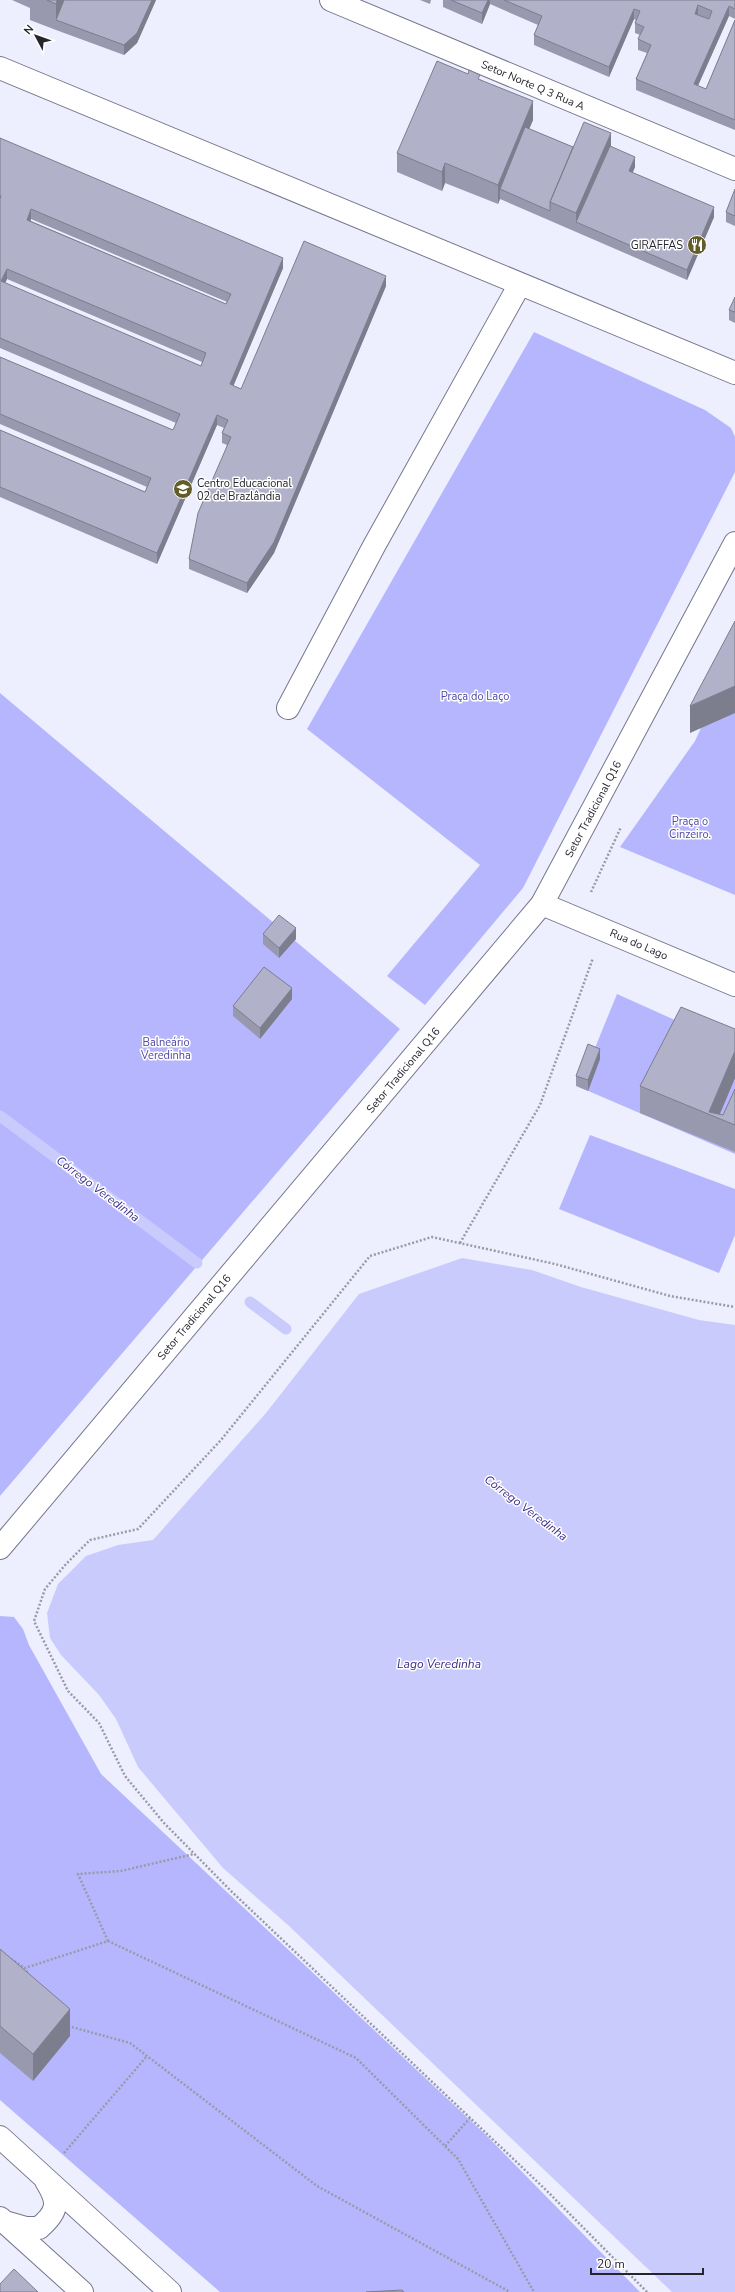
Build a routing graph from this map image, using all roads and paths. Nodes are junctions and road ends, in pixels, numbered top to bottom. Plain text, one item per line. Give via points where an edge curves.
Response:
1 (331, 0) edge
2 (0, 68) edge
3 (735, 170) edge
4 (520, 284) junction
5 (735, 374) edge
6 (735, 543) edge
7 (288, 708) dead end
8 (621, 827) dead end
9 (542, 904) junction
10 (579, 919) junction
11 (595, 951) dead end
12 (735, 985) edge
13 (460, 1243) junction
14 (735, 1307) edge
15 (0, 1548) edge
16 (194, 1854) junction
17 (108, 1941) junction
18 (6, 1956) edge
19 (25, 1968) junction
20 (33, 1982) edge
21 (62, 2024) edge
22 (147, 2056) junction
23 (470, 2118) junction
24 (0, 2137) edge
25 (445, 2146) junction
26 (43, 2176) junction
27 (2, 2220) edge
28 (82, 2292) edge
29 (170, 2292) edge
30 (510, 2292) edge
31 (534, 2292) edge
32 (647, 2292) edge

1 - 3 street, Setor Norte Q 3 Rua A
2 - 4 street
4 - 5 street
4 - 7 street via 374,546
6 - 9 street, Setor Tradicional Q16
8 - 10 path
9 - 10 street, Rua do Lago
9 - 15 street, Setor Tradicional Q16
10 - 12 street, Rua do Lago
11 - 13 path via 540,1105
13 - 14 path via 555,1264 670,1296
13 - 16 path via 432,1237 370,1256 221,1440 138,1529 90,1540 45,1589 34,1622 68,1691 99,1723 124,1776
16 - 17 path via 121,1871 78,1874
16 - 23 path
17 - 19 path
17 - 25 path via 356,2058
18 - 19 path
19 - 20 path
21 - 22 path via 130,2044
22 - 26 path
22 - 30 path via 317,2186
23 - 25 path
23 - 32 path
24 - 26 street
25 - 31 path via 458,2159
26 - 27 street via 55,2201 55,2210 50,2219 39,2228 26,2228
26 - 29 street
27 - 28 street

